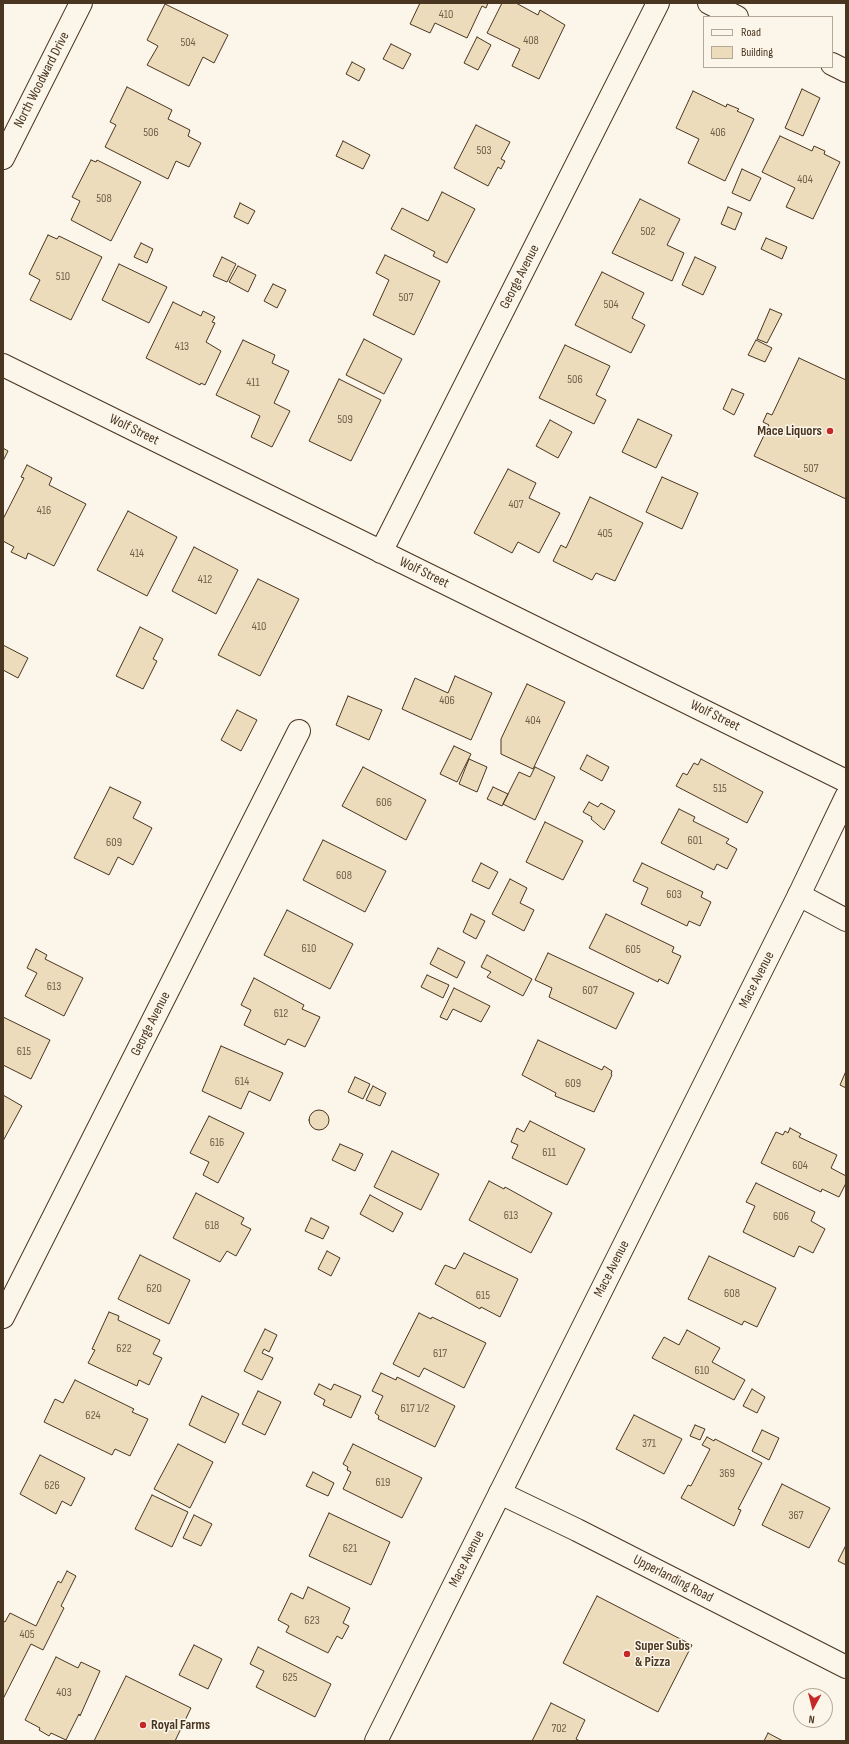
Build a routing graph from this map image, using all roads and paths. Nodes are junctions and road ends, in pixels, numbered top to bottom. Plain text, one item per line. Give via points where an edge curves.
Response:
1 (81, 3) edge
2 (658, 3) edge
3 (709, 3) edge
4 (735, 16) edge
5 (833, 64) edge
6 (846, 71) edge
7 (3, 158) edge
8 (3, 365) edge
9 (381, 552) junction
10 (299, 731) dead end
11 (846, 781) edge
12 (846, 797) edge
13 (799, 895) junction
14 (846, 920) edge
15 (3, 1317) edge
16 (500, 1493) junction
17 (846, 1667) edge
18 (376, 1741) edge

1 - 7 street, North Woodward Drive
2 - 9 street, George Avenue
3 - 4 street
5 - 6 street
8 - 9 street, Wolf Street
9 - 11 street, Wolf Street
10 - 15 street, George Avenue
12 - 13 street, Mace Avenue
13 - 14 street
13 - 16 street, Mace Avenue
16 - 17 street, Upperlanding Road
16 - 18 street, Mace Avenue

